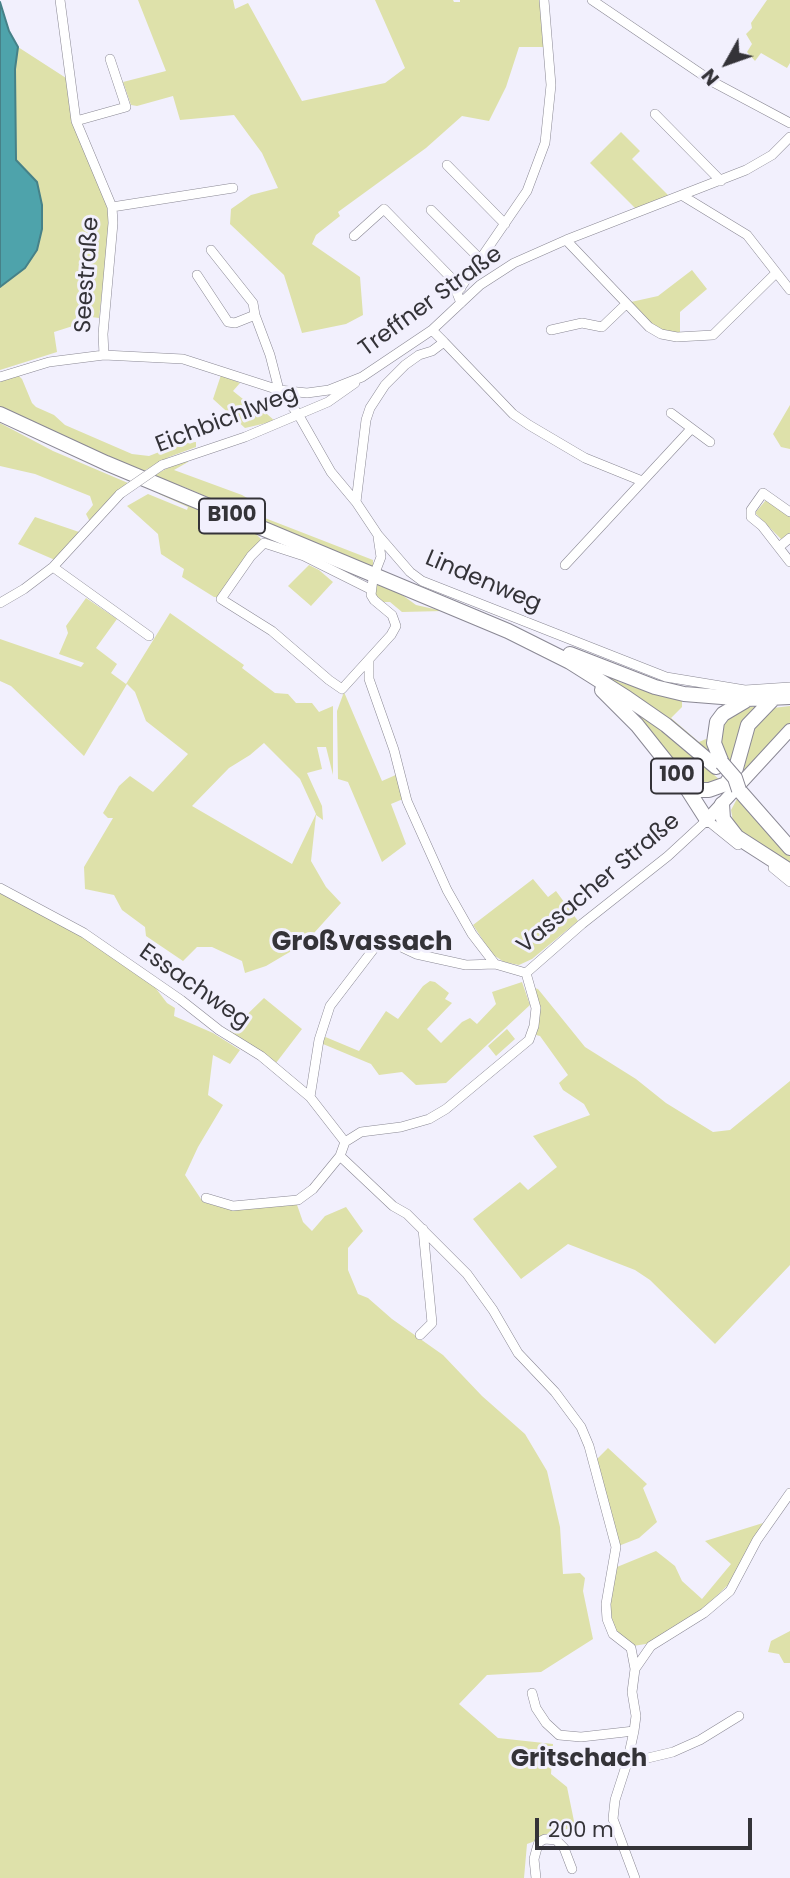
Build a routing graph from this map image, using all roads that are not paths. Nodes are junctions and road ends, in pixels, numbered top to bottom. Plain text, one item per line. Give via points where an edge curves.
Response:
1 (60, 0) edge
2 (544, 0) edge
3 (592, 0) edge
4 (110, 59) dead end
5 (655, 114) dead end
6 (76, 121) junction
7 (790, 123) edge
8 (790, 137) edge
9 (447, 165) dead end
10 (721, 181) junction
11 (233, 188) dead end
12 (683, 196) junction
13 (112, 207) junction
14 (430, 210) dead end
15 (505, 224) junction
16 (354, 236) dead end
17 (566, 240) junction
18 (211, 250) dead end
19 (481, 260) junction
20 (776, 273) junction
21 (197, 275) dead end
22 (789, 286) edge
23 (461, 288) junction
24 (461, 303) junction
25 (626, 304) junction
26 (255, 315) junction
27 (432, 330) junction
28 (551, 330) dead end
29 (444, 342) junction
30 (104, 355) junction
31 (0, 377) edge
32 (362, 377) junction
33 (279, 390) junction
34 (671, 413) dead end
35 (0, 414) edge
36 (298, 414) junction
37 (691, 429) junction
38 (710, 442) dead end
39 (642, 481) junction
40 (356, 502) junction
41 (790, 512) edge
42 (378, 536) junction
43 (790, 538) edge
44 (779, 547) junction
45 (790, 562) edge
46 (401, 563) junction
47 (565, 565) dead end
48 (53, 567) junction
49 (375, 576) junction
50 (0, 603) edge
51 (508, 631) junction
52 (149, 636) dead end
53 (369, 661) junction
54 (570, 662) junction
55 (790, 687) edge
56 (790, 697) edge
57 (774, 698) junction
58 (747, 699) junction
59 (790, 730) edge
60 (719, 765) junction
61 (684, 785) junction
62 (722, 804) junction
63 (706, 820) junction
64 (790, 848) edge
65 (790, 871) edge
66 (790, 882) edge
67 (0, 888) edge
68 (495, 964) junction
69 (526, 973) junction
70 (310, 1097) junction
71 (345, 1142) junction
72 (340, 1156) junction
73 (206, 1198) dead end
74 (423, 1229) junction
75 (420, 1335) dead end
76 (790, 1493) edge
77 (651, 1646) junction
78 (631, 1648) junction
79 (635, 1669) junction
80 (532, 1693) dead end
81 (740, 1716) dead end
82 (634, 1731) junction
83 (627, 1763) junction
84 (572, 1869) dead end
85 (536, 1878) edge
86 (635, 1878) edge

1 - 6 street, Seestraße
2 - 15 street via 551,85 545,143 527,191
3 - 7 street via 713,82
4 - 6 street via 126,107
5 - 10 street
6 - 13 street, Seestraße
8 - 10 street, Treffner Straße via 772,155
9 - 15 street
10 - 12 street, Treffner Straße
11 - 13 street
12 - 17 street, Treffner Straße
12 - 20 street via 747,235
13 - 30 street, Seestraße
14 - 19 street
15 - 19 street
16 - 23 street via 384,209
17 - 24 street, Treffner Straße via 494,275
17 - 25 street
18 - 26 street via 253,303
19 - 23 street
20 - 22 street
20 - 25 street via 713,335 661,334
21 - 26 street via 228,322 235,324
23 - 24 street via 457,293
24 - 27 street, Treffner Straße
25 - 28 street via 602,327 582,323
26 - 33 street
27 - 29 street
27 - 32 street, Treffner Straße
29 - 39 street via 513,414 585,458
29 - 40 street via 405,365 376,396 366,420
30 - 31 street, Treffner Straße via 49,362
30 - 33 street, Treffner Straße via 183,359
32 - 33 street, Treffner Straße via 319,393
32 - 36 street, Eichbichlweg via 328,402
33 - 36 street, Lindenweg
34 - 37 street
35 - 51 main road, B100
36 - 40 street, Lindenweg via 328,467
36 - 48 street, Eichbichlweg, bridge via 246,437 162,464 139,478
37 - 38 street
37 - 39 street
39 - 47 street
40 - 42 street, Lindenweg
41 - 44 street via 763,493 751,510 751,517
42 - 46 street, Lindenweg
42 - 49 street
43 - 44 street
44 - 45 street
46 - 49 street via 392,561
46 - 55 street, Lindenweg via 422,580 666,677 745,690
48 - 50 street, Eichbichlweg
48 - 52 street
49 - 53 street via 374,600 392,615 396,626
49 - 53 street via 264,543 221,599 272,631 342,689
51 - 54 main road, B100
51 - 58 main road via 522,631 655,687
53 - 68 street via 369,679 407,801 447,890
54 - 60 main road, B100 via 650,713
54 - 61 main road, 100 via 638,724
56 - 57 main road
57 - 58 main road
57 - 61 main road, 100 via 748,725 736,768 726,784 709,790
58 - 60 main road, 100 via 717,722 714,743
59 - 62 main road, Vassacher Straße
60 - 64 main road, 100, bridge via 735,778
61 - 63 main road, 100
62 - 63 main road, Vassacher Straße
62 - 65 main road, 100 via 723,819 737,837
63 - 66 street
63 - 69 street, Vassacher Straße
67 - 70 street, Essachweg via 83,933 261,1056
68 - 69 street
68 - 70 street via 466,965 416,954 382,938 330,1006
69 - 71 street, Vassacher Straße via 536,1008 529,1040 429,1119 361,1132
70 - 71 street, Essachweg
71 - 72 street
72 - 73 street via 298,1200 233,1206
72 - 74 street
74 - 75 street via 432,1322
74 - 78 street via 467,1274 518,1353 581,1427 616,1548 607,1619 613,1634
76 - 77 street via 757,1540 730,1591
77 - 78 street
77 - 79 street
78 - 79 street
79 - 82 street
80 - 82 street via 536,1708 559,1735
81 - 83 street via 673,1752
82 - 83 street
83 - 86 street via 613,1819
84 - 85 street via 564,1848 556,1840 545,1839 534,1859

